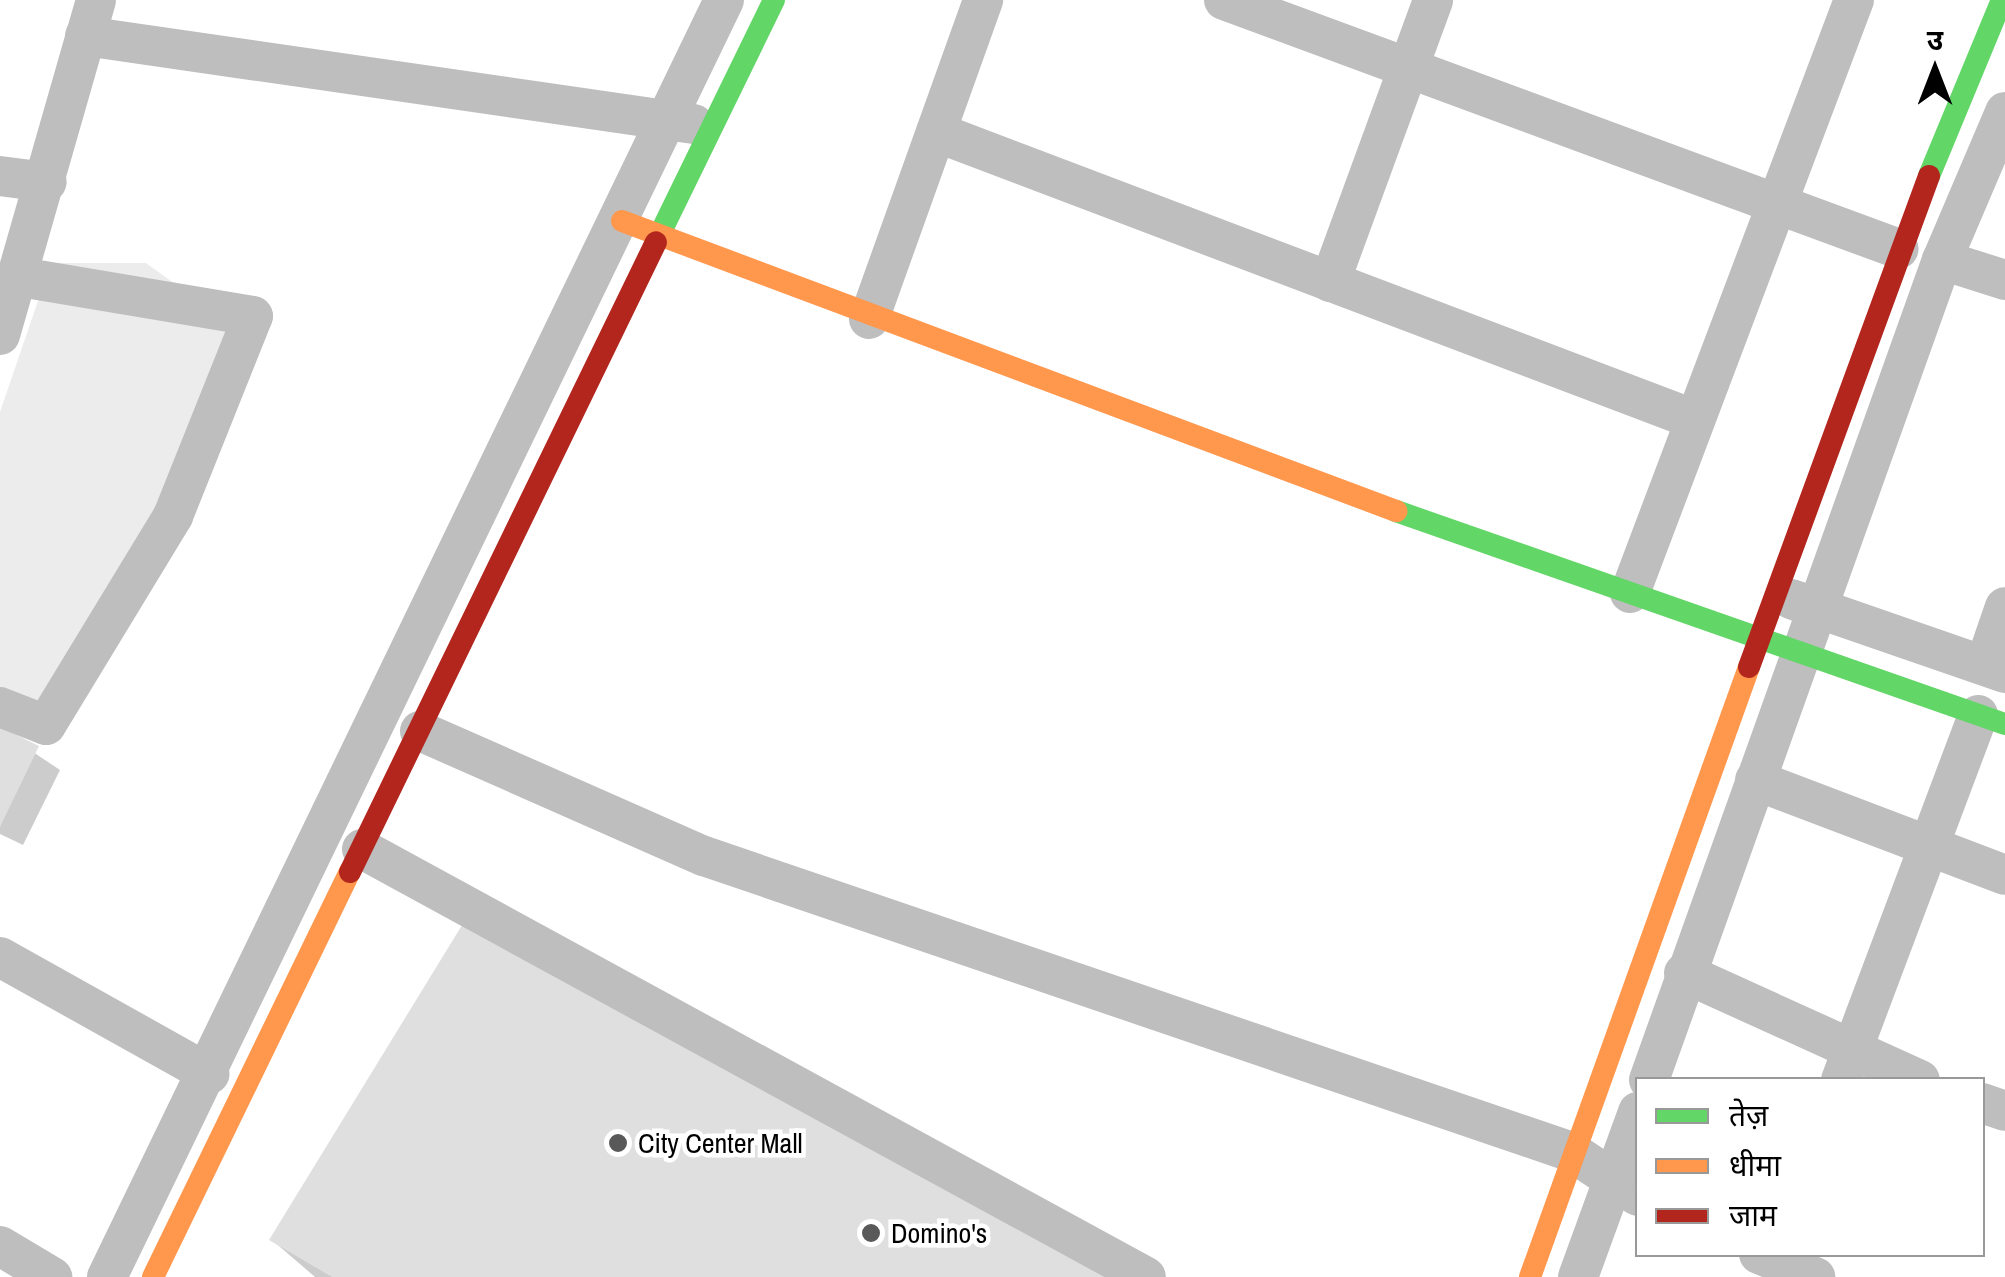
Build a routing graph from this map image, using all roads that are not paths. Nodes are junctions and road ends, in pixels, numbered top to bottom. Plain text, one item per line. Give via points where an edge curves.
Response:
1 (724, 0) edge
2 (774, 0) edge
3 (984, 0) edge
4 (1224, 0) edge
5 (1433, 0) edge
6 (1854, 0) edge
7 (2002, 0) edge
8 (90, 18) edge
9 (1408, 70) junction
10 (2005, 112) edge
11 (672, 116) junction
12 (712, 131) junction
13 (936, 132) junction
14 (0, 176) edge
15 (47, 182) junction
16 (1775, 204) junction
17 (622, 221) junction
18 (663, 240) junction
19 (1900, 249) junction
20 (1942, 260) junction
21 (20, 277) junction
22 (2005, 280) edge
23 (1330, 282) junction
24 (869, 318) junction
25 (0, 335) edge
26 (1693, 419) junction
27 (1630, 593) junction
28 (1774, 593) junction
29 (2005, 607) edge
30 (1818, 608) junction
31 (1758, 634) junction
32 (1802, 649) junction
33 (1995, 669) edge
34 (0, 707) edge
35 (1991, 720) edge
36 (420, 730) junction
37 (1755, 780) junction
38 (362, 849) junction
39 (1929, 850) junction
40 (2005, 875) edge
41 (0, 957) edge
42 (1684, 974) junction
43 (1846, 1066) edge
44 (209, 1074) junction
45 (1650, 1077) edge
46 (1904, 1077) edge
47 (1635, 1130) edge
48 (1572, 1152) junction
49 (1625, 1190) edge
50 (0, 1246) edge
51 (1767, 1262) edge
52 (52, 1277) edge
53 (107, 1277) edge
54 (153, 1277) edge
55 (1146, 1277) edge
56 (1530, 1277) edge
57 (1578, 1277) edge
58 (1814, 1277) edge

1 - 11 street
2 - 12 street
3 - 13 street
4 - 9 street
5 - 9 street
6 - 16 street
7 - 19 street
8 - 11 street
8 - 15 street
9 - 16 street
9 - 23 street
10 - 20 street
11 - 12 street
11 - 17 street
12 - 18 street
13 - 23 street
13 - 24 street
14 - 15 street
15 - 21 street
16 - 19 street
16 - 26 street
17 - 18 street
17 - 44 street
18 - 24 street
18 - 36 street
19 - 28 street
20 - 22 street
20 - 30 street
21 - 25 street
21 - 34 street via 253,316 173,516 46,725
23 - 26 street
24 - 27 street
26 - 27 street
27 - 31 street
28 - 30 street
28 - 31 street
29 - 33 street
30 - 32 street
30 - 33 street
31 - 32 street
31 - 48 street
32 - 35 street
32 - 37 street
35 - 39 street
36 - 38 street
36 - 48 street via 704,856
37 - 39 street
37 - 42 street
38 - 54 street
38 - 55 street
39 - 40 street
39 - 43 street
41 - 44 street
42 - 43 street
42 - 45 street
43 - 46 street
44 - 53 street
47 - 49 street
48 - 49 street
48 - 56 street
49 - 57 street
50 - 52 street
51 - 58 street

